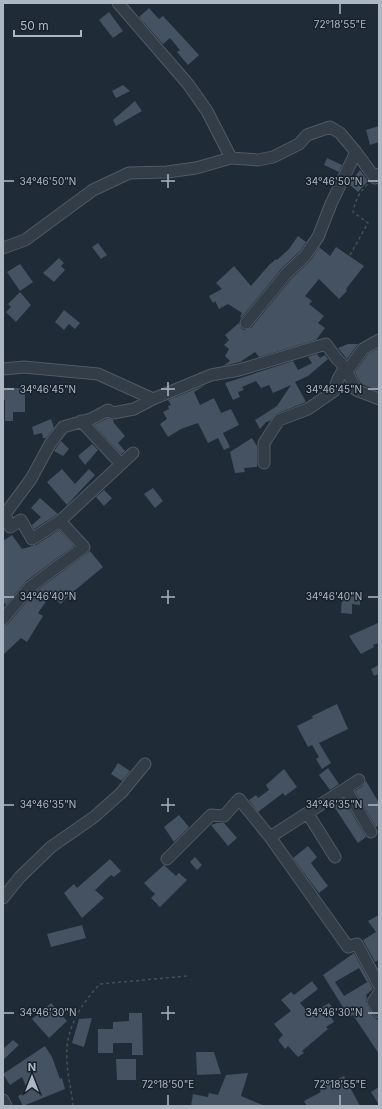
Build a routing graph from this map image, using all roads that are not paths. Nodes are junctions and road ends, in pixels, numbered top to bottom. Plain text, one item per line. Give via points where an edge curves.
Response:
1 (118, 3) edge
2 (356, 152) junction
3 (231, 158) junction
4 (377, 176) edge
5 (3, 248) edge
6 (246, 323) dead end
7 (379, 340) edge
8 (3, 368) edge
9 (346, 368) junction
10 (153, 399) junction
11 (379, 399) edge
12 (81, 422) junction
13 (133, 453) dead end
14 (264, 463) dead end
15 (121, 464) junction
16 (4, 514) edge
17 (60, 520) junction
18 (3, 619) edge
19 (144, 764) dead end
20 (359, 780) dead end
21 (346, 789) junction
22 (308, 814) junction
23 (371, 832) dead end
24 (270, 837) junction
25 (335, 857) dead end
26 (167, 859) dead end
27 (3, 898) edge
28 (379, 985) edge
29 (379, 993) edge
30 (379, 1012) edge
31 (3, 1100) edge
32 (6, 1106) edge

1 - 3 street via 188,84 207,111
2 - 3 street via 340,133 330,127 307,135 299,144 273,157 258,160
2 - 4 street
2 - 6 street via 318,237 305,256 286,273
3 - 5 street via 196,168 129,173 93,190 25,240
7 - 9 street via 363,349
8 - 10 street via 45,368 98,374
9 - 10 street via 326,344 318,345 247,367 211,375
9 - 11 street via 356,390
9 - 14 street via 338,379 334,391 308,409 280,420 264,443
10 - 12 street via 134,410 113,413 108,410
12 - 15 street
12 - 16 street via 63,426 31,479
13 - 15 street
15 - 17 street
16 - 17 street via 10,527 21,520 32,539
17 - 18 street via 84,547 30,587
19 - 27 street via 121,793 94,817 51,847 20,877
20 - 21 street
21 - 22 street
21 - 23 street
22 - 24 street
22 - 25 street
24 - 26 street via 239,800 224,816 211,815
24 - 28 street via 348,947 357,944
29 - 30 street via 373,1002
31 - 32 street

